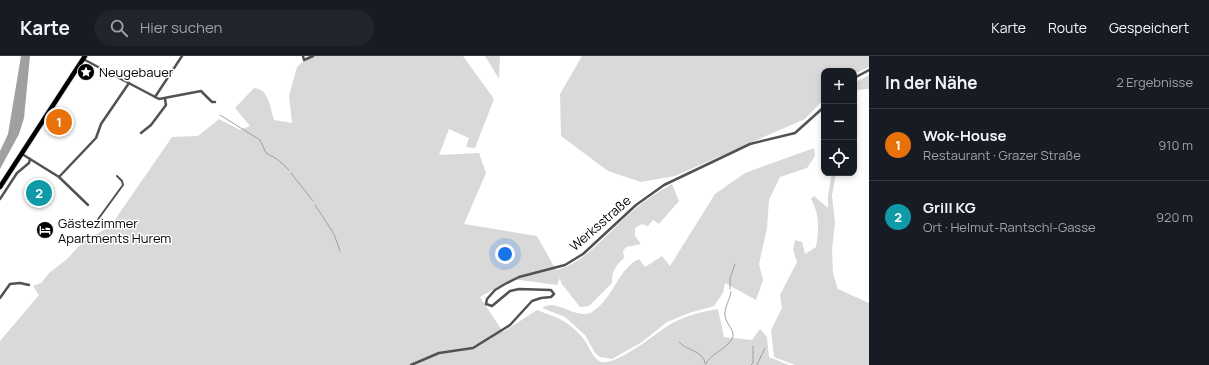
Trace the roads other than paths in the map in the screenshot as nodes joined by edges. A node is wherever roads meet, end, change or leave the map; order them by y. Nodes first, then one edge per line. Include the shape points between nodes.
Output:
1 (182, 56) edge
2 (303, 56) edge
3 (313, 56) edge
4 (84, 58) edge
5 (869, 70) edge
6 (857, 76) edge
7 (129, 83) junction
8 (155, 97) junction
9 (165, 99) junction
10 (215, 102) dead end
11 (821, 110) edge
12 (140, 133) dead end
13 (21, 154) junction
14 (30, 159) junction
15 (117, 176) dead end
16 (59, 177) junction
17 (0, 187) edge
18 (0, 199) edge
19 (88, 205) dead end
20 (96, 222) dead end
21 (29, 285) dead end
22 (0, 298) edge
23 (411, 365) edge

1 - 8 street
2 - 3 street via 304,60
4 - 7 street
4 - 13 main road
5 - 6 street
7 - 8 street
7 - 16 street via 101,124 96,138
8 - 9 street
9 - 10 street via 201,90
9 - 12 street via 166,105 155,121
11 - 23 street, Werksstraße via 795,132 750,144 649,194 574,260 554,269 519,277 495,290 486,304 492,306 510,291 519,289 551,290 554,294 551,297 532,301 503,330 473,348 439,353
13 - 14 street
13 - 17 main road
14 - 16 street
14 - 18 street
15 - 20 street via 123,185
16 - 19 street
21 - 22 street via 10,284

